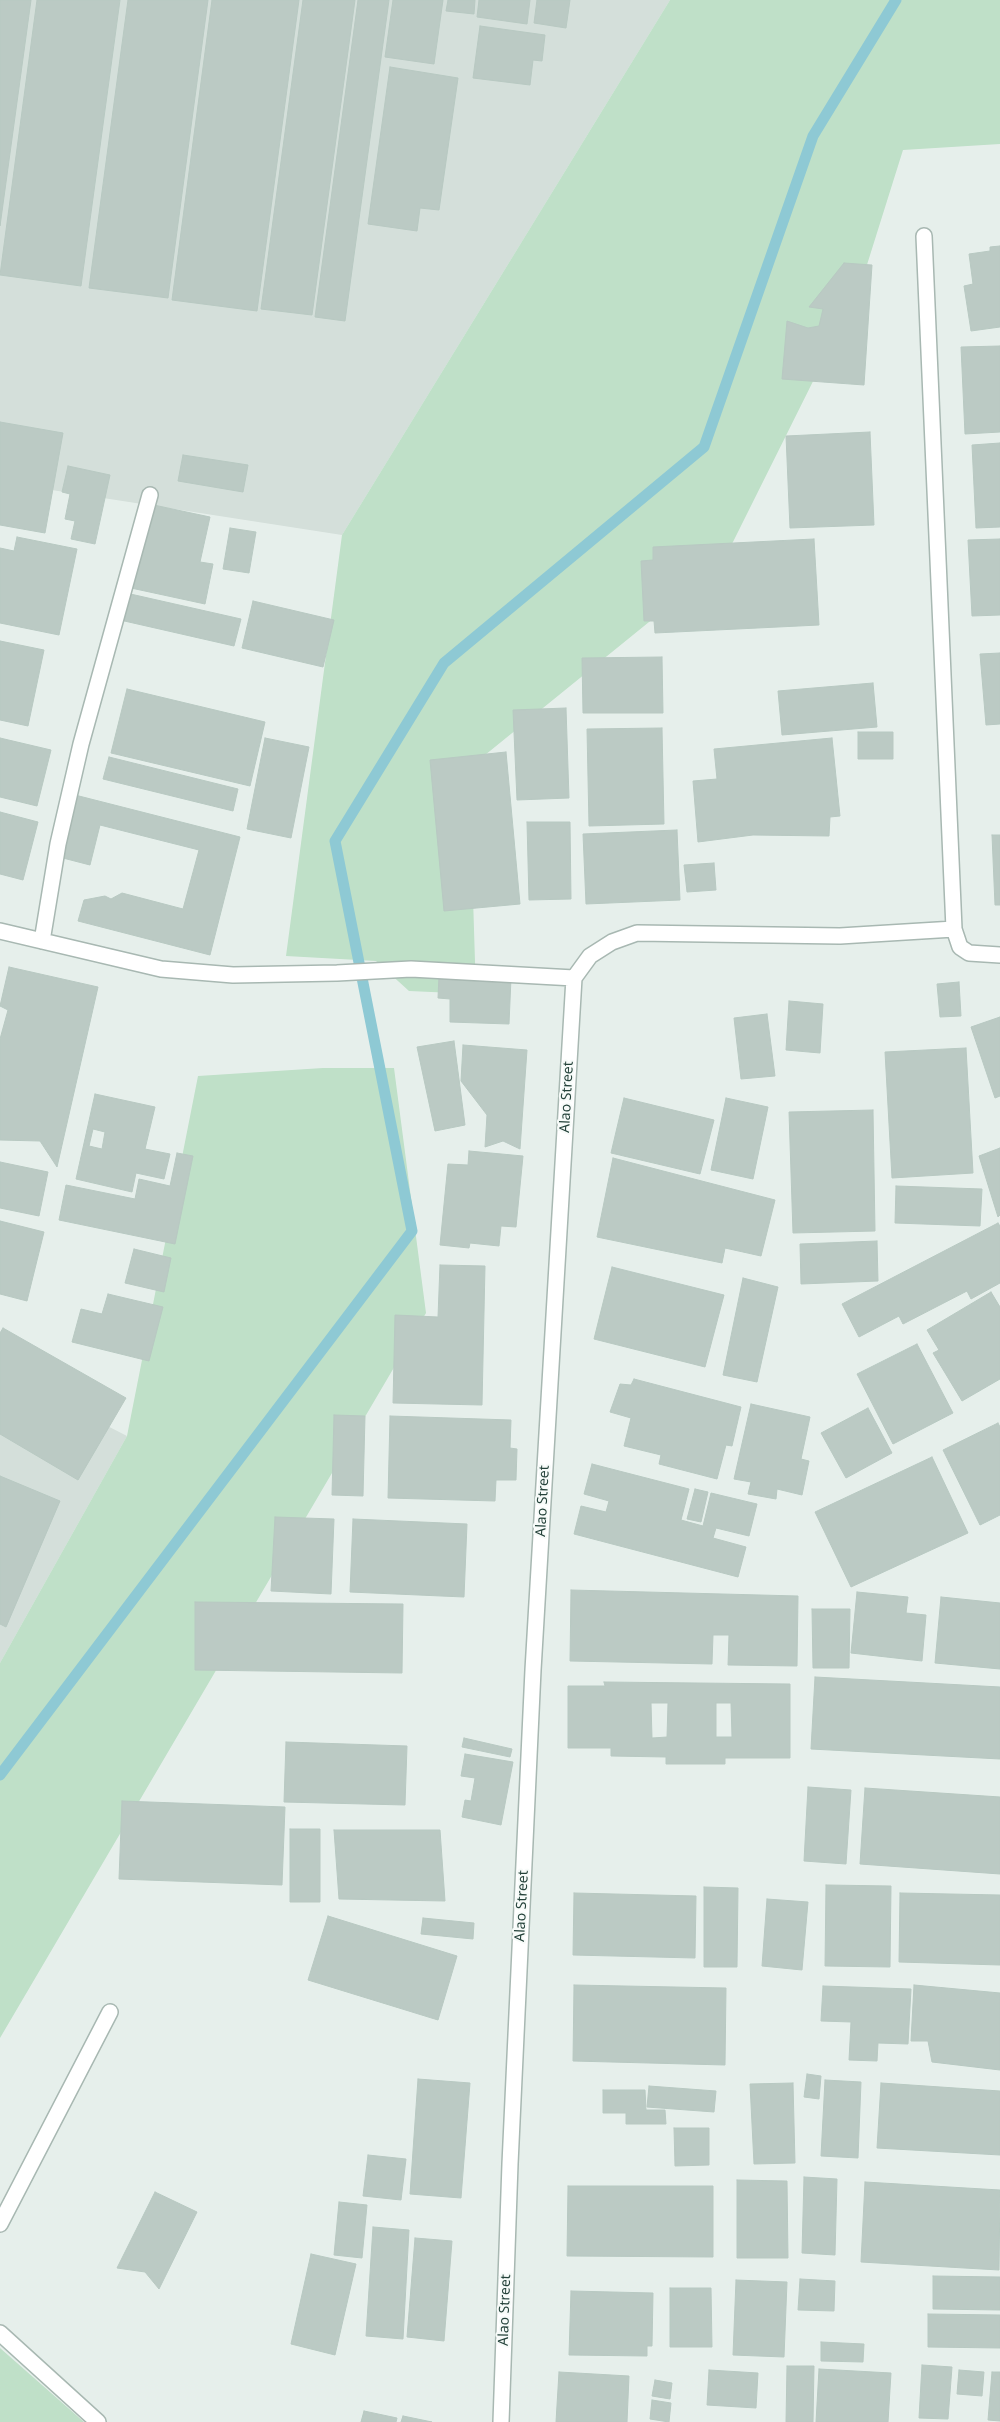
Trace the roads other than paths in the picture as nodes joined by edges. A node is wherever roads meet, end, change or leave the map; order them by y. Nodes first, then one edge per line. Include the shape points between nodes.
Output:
1 (924, 236) dead end
2 (150, 495) dead end
3 (954, 929) junction
4 (0, 931) edge
5 (42, 941) junction
6 (1000, 955) edge
7 (574, 978) junction
8 (110, 2012) dead end
9 (0, 2224) edge
10 (0, 2332) edge
11 (98, 2422) edge
12 (501, 2422) edge

1 - 3 street
2 - 5 street via 81,744 58,844
3 - 6 street via 960,947 969,953
3 - 7 street via 840,936 637,933 612,942 590,956
4 - 5 street
5 - 7 street via 161,969 233,974 411,969
7 - 12 street, Alao Street via 533,1670
8 - 9 street
10 - 11 street

